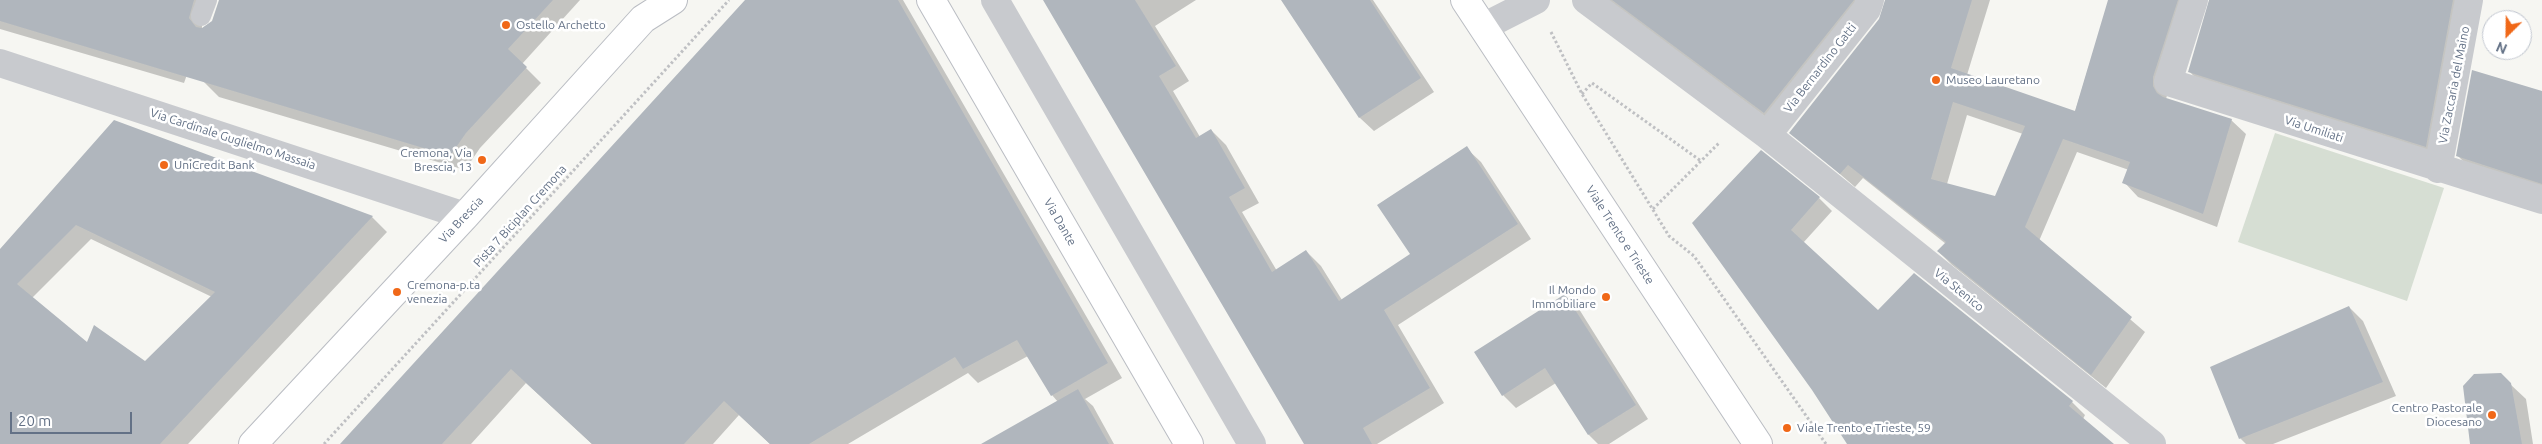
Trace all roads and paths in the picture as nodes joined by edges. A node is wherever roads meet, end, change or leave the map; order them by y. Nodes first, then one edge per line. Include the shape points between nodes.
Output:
1 (673, 0) edge
2 (729, 0) edge
3 (931, 0) edge
4 (995, 0) edge
5 (1465, 0) edge
6 (1536, 0) edge
7 (1586, 0) edge
8 (1870, 0) edge
9 (2194, 0) edge
10 (2469, 0) edge
11 (648, 10) edge
12 (1482, 27) junction
13 (0, 63) edge
14 (1582, 94) junction
15 (1742, 119) junction
16 (1767, 135) junction
17 (1701, 161) junction
18 (2438, 169) junction
19 (2542, 200) edge
20 (1653, 209) junction
21 (466, 216) junction
22 (253, 444) edge
23 (324, 444) edge
24 (1189, 444) edge
25 (1252, 444) edge
26 (1758, 444) edge
27 (1826, 444) edge
28 (2152, 444) edge

1 - 11 main road, Via Brescia
2 - 23 path, Pista 7 Biciplan Cremona
3 - 24 main road, Via Dante
4 - 25 street
5 - 12 main road, Viale Trento e Trieste
6 - 12 street
6 - 14 path
7 - 15 street
8 - 16 street, Via Bernardino Gatti
9 - 18 street, Via Umiliati via 2168,82
10 - 18 street, Via Zaccaria del Maino
11 - 21 main road, Via Brescia
12 - 26 main road, Viale Trento e Trieste
13 - 21 street, Via Cardinale Guglielmo Massaia
14 - 17 path via 1592,83
14 - 20 path
15 - 16 street
15 - 17 path
16 - 28 street, Via Stenico
17 - 20 path
18 - 19 street, Via Umiliati
20 - 27 path via 1669,236 1694,256
21 - 22 main road, Via Brescia

